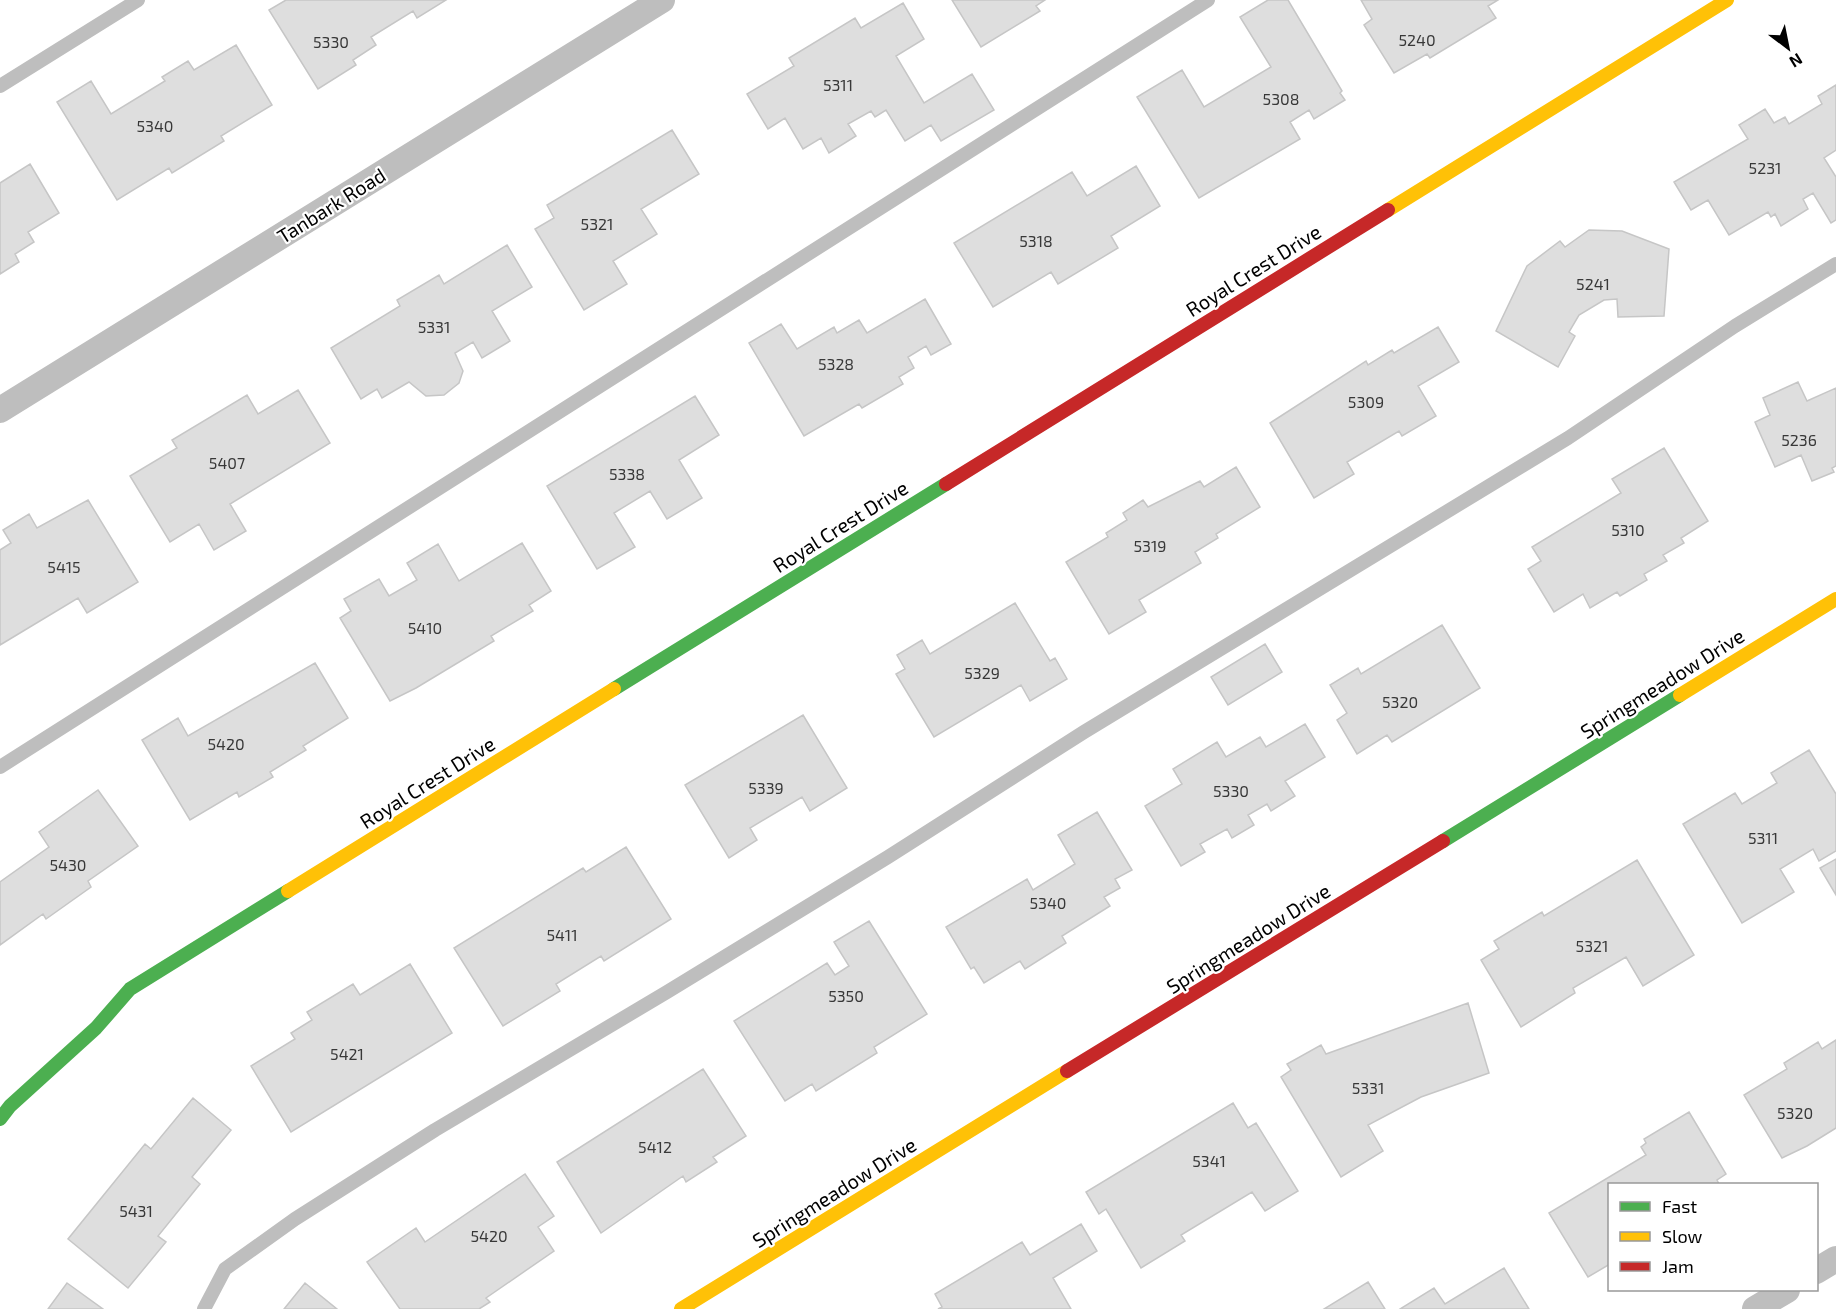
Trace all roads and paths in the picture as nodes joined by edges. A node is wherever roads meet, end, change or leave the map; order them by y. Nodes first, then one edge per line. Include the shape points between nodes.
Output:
1 (138, 0) edge
2 (662, 0) edge
3 (1208, 0) edge
4 (1727, 0) edge
5 (0, 86) edge
6 (1836, 264) edge
7 (0, 410) edge
8 (1836, 599) edge
9 (0, 767) edge
10 (0, 1119) edge
11 (1836, 1259) edge
12 (1818, 1270) edge
13 (1784, 1291) edge
14 (204, 1309) edge
15 (681, 1309) edge
16 (1755, 1309) edge

1 - 5 lane
2 - 7 street, Tanbark Road
3 - 9 lane
4 - 10 street, Royal Crest Drive via 130,989 96,1028
6 - 14 lane via 1568,438 305,1213 225,1269
8 - 15 street, Springmeadow Drive
11 - 12 street
13 - 16 street

